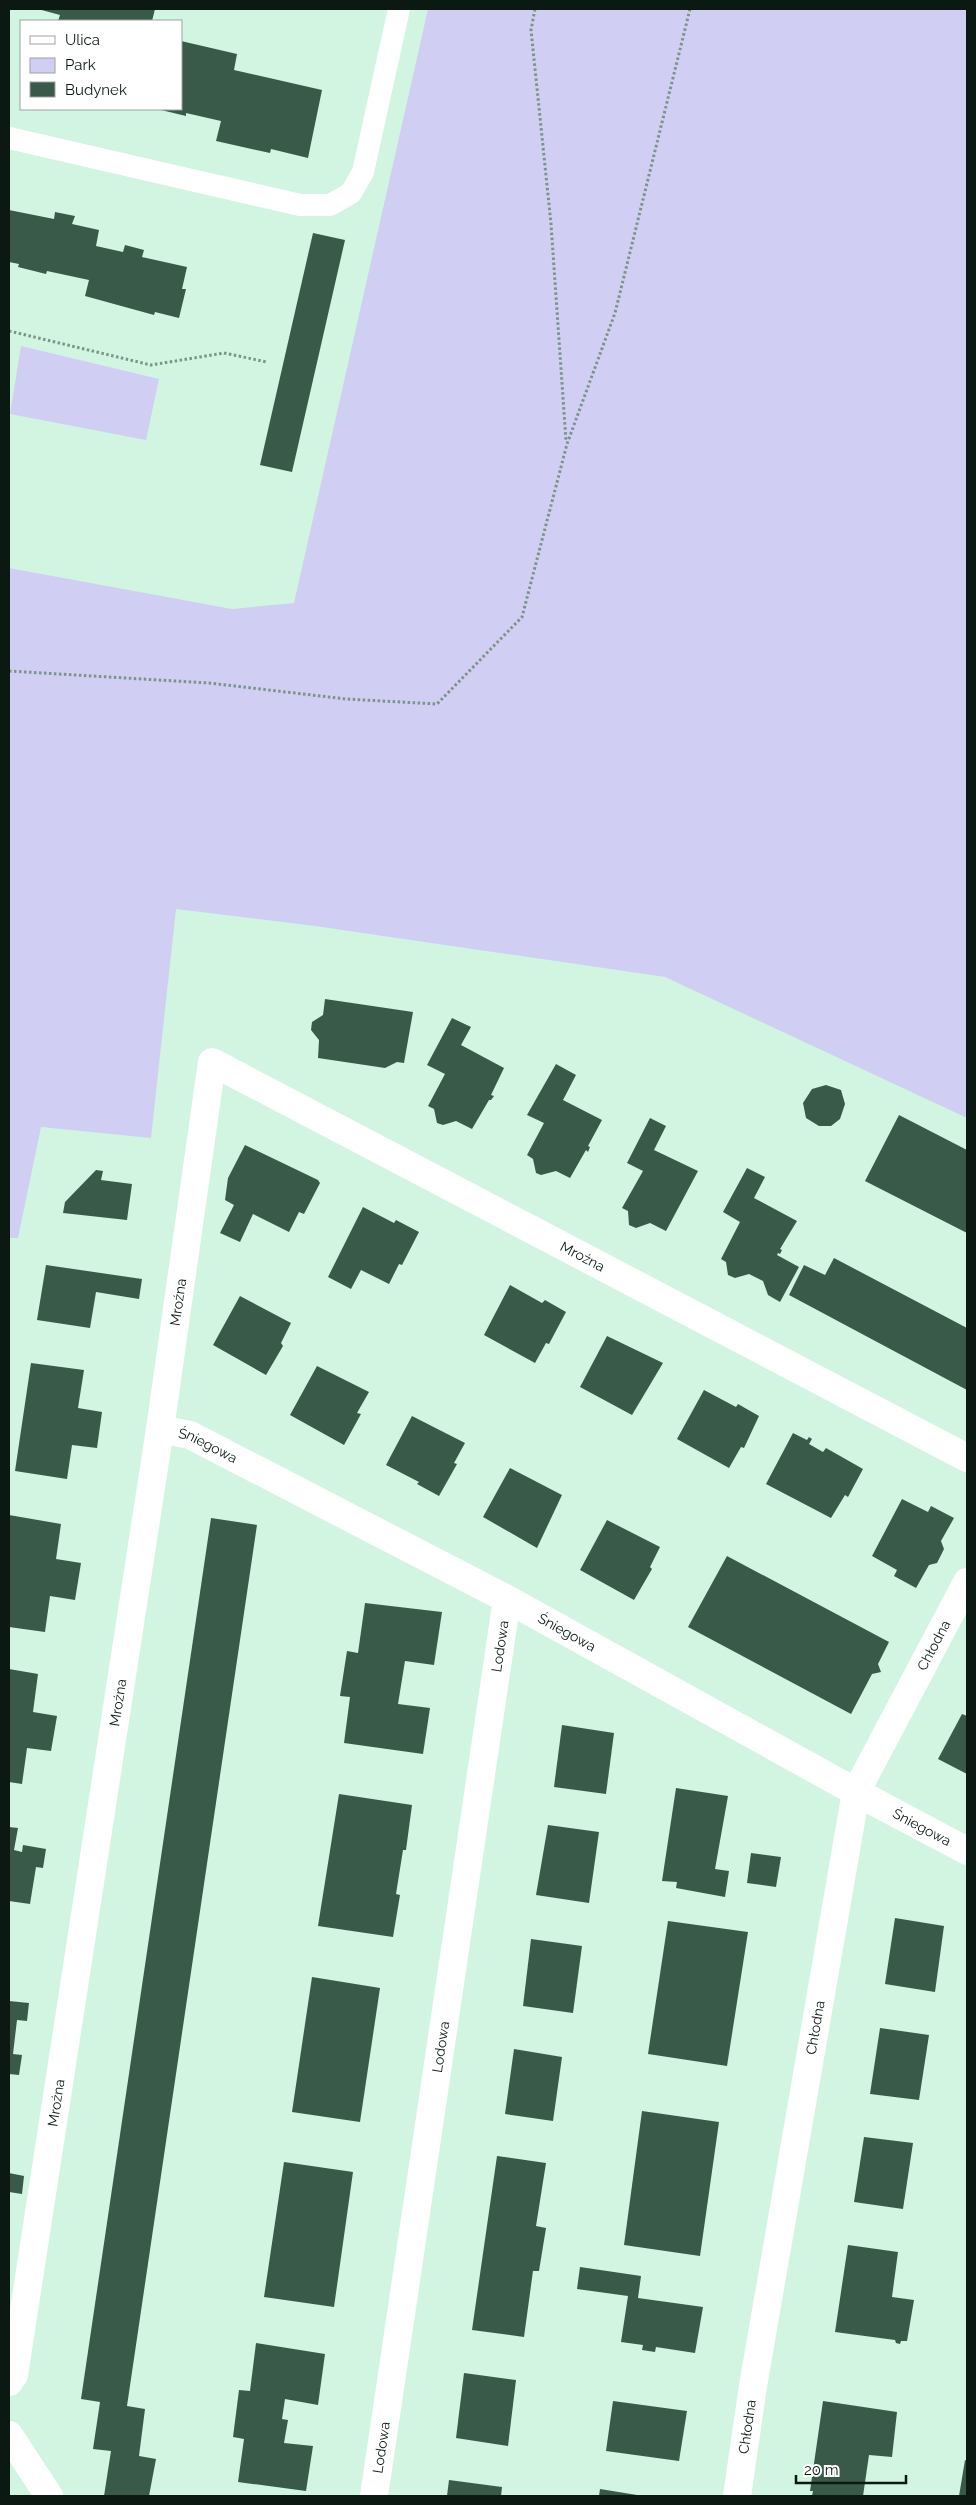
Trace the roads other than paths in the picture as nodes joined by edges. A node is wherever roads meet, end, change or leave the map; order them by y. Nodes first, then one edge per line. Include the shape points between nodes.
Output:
1 (399, 9) edge
2 (9, 138) edge
3 (160, 1429) junction
4 (967, 1458) edge
5 (967, 1582) edge
6 (507, 1599) junction
7 (856, 1792) junction
8 (967, 1851) edge
9 (9, 2382) edge
10 (9, 2435) edge
11 (49, 2496) edge
12 (374, 2496) edge
13 (737, 2496) edge

1 - 2 lane via 363,172 351,193 330,205 300,205
3 - 4 street, Mroźna via 212,1062
3 - 6 street, Śniegowa via 190,1435
3 - 9 street, Mroźna via 16,2365
5 - 7 street, Chłodna
6 - 7 street, Śniegowa
6 - 12 street, Lodowa
7 - 8 street, Śniegowa
7 - 13 street, Chłodna via 756,2367
10 - 11 street

